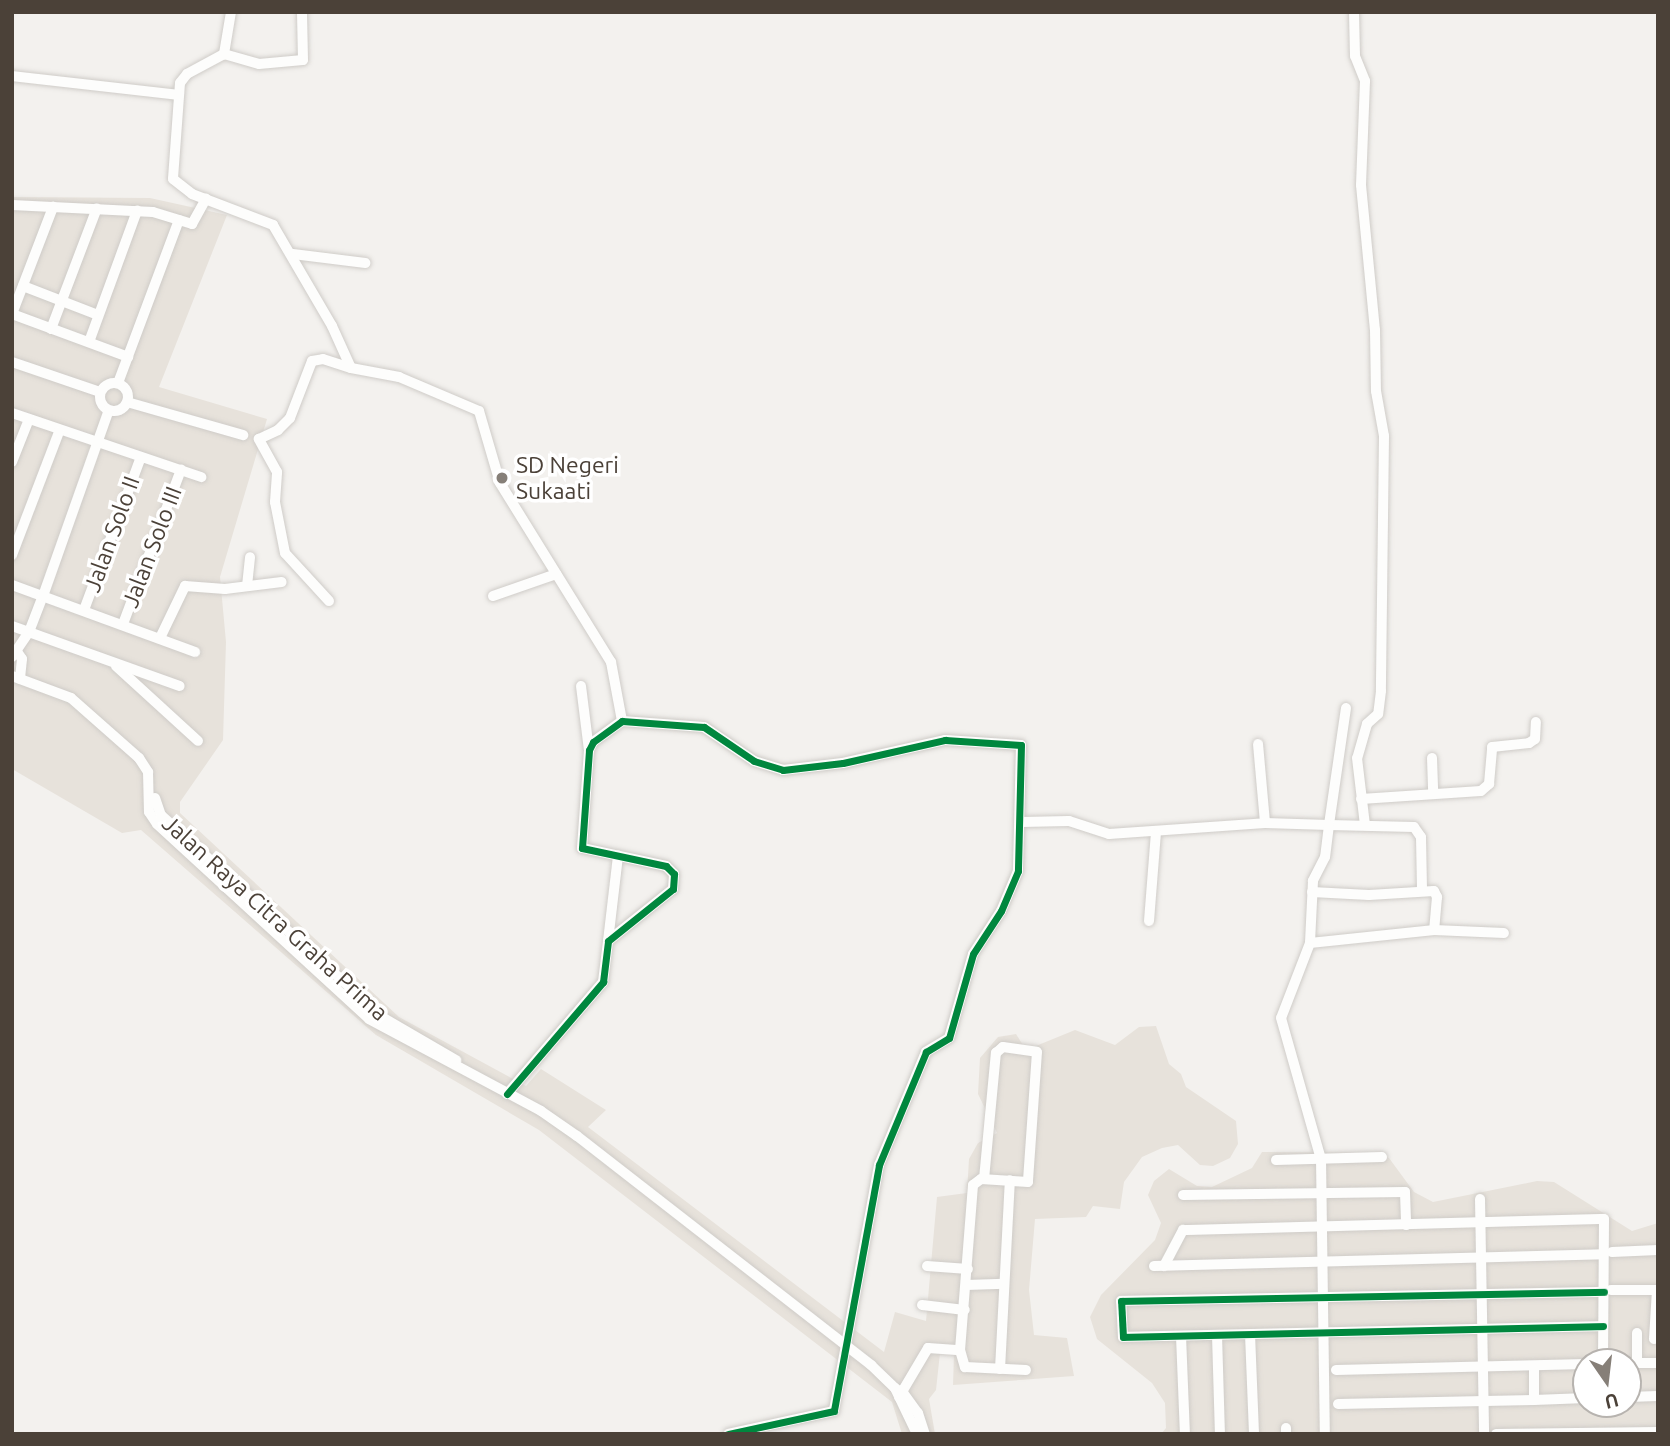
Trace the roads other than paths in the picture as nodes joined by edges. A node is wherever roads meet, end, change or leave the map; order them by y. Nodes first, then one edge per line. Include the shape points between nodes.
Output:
1 (230, 12) edge
2 (302, 12) edge
3 (1354, 12) edge
4 (225, 54) junction
5 (12, 76) edge
6 (179, 95) junction
7 (205, 199) junction
8 (12, 205) edge
9 (52, 207) junction
10 (97, 208) junction
11 (137, 211) junction
12 (179, 220) junction
13 (293, 254) junction
14 (365, 263) dead end
15 (23, 286) junction
16 (61, 300) junction
17 (12, 314) edge
18 (98, 315) junction
19 (51, 329) junction
20 (89, 342) junction
21 (128, 357) junction
22 (12, 362) edge
23 (351, 368) junction
24 (118, 383) junction
25 (100, 392) junction
26 (128, 402) junction
27 (109, 410) junction
28 (12, 413) edge
29 (29, 419) junction
30 (60, 432) junction
31 (243, 435) dead end
32 (99, 444) junction
33 (141, 457) junction
34 (12, 462) edge
35 (181, 470) junction
36 (201, 477) dead end
37 (13, 549) edge
38 (250, 557) dead end
39 (556, 574) junction
40 (282, 582) dead end
41 (12, 585) edge
42 (247, 586) junction
43 (43, 596) junction
44 (493, 596) dead end
45 (329, 601) dead end
46 (84, 610) junction
47 (123, 624) junction
48 (12, 626) edge
49 (29, 632) junction
50 (160, 638) junction
51 (195, 652) dead end
52 (15, 655) edge
53 (108, 660) junction
54 (17, 675) edge
55 (180, 686) dead end
56 (581, 686) dead end
57 (1346, 708) dead end
58 (622, 721) junction
59 (1536, 722) dead end
60 (198, 741) dead end
61 (1258, 744) dead end
62 (589, 750) junction
63 (1432, 758) dead end
64 (1433, 790) junction
65 (1361, 799) junction
66 (1022, 822) junction
67 (1265, 823) junction
68 (1329, 825) junction
69 (1365, 825) junction
70 (1156, 833) junction
71 (618, 856) junction
72 (1422, 891) junction
73 (1311, 892) junction
74 (1149, 922) dead end
75 (1434, 930) junction
76 (1504, 933) dead end
77 (608, 941) junction
78 (1310, 943) junction
79 (509, 1091) junction
80 (1382, 1157) dead end
81 (1321, 1159) junction
82 (1276, 1160) dead end
83 (984, 1179) junction
84 (1010, 1180) junction
85 (1324, 1193) junction
86 (1184, 1195) dead end
87 (1480, 1199) dead end
88 (1480, 1222) junction
89 (1406, 1225) junction
90 (1324, 1228) junction
91 (1658, 1250) edge
92 (1608, 1253) junction
93 (1481, 1256) junction
94 (1325, 1261) junction
95 (927, 1266) dead end
96 (968, 1269) junction
97 (1004, 1284) junction
98 (966, 1285) junction
99 (1658, 1290) edge
100 (1607, 1291) junction
101 (1481, 1293) junction
102 (1326, 1297) junction
103 (922, 1305) dead end
104 (965, 1310) junction
105 (1603, 1326) junction
106 (1482, 1328) junction
107 (1327, 1333) junction
108 (1636, 1333) dead end
109 (1250, 1334) junction
110 (1217, 1335) junction
111 (1181, 1336) junction
112 (1654, 1339) dead end
113 (844, 1344) junction
114 (1603, 1348) edge
115 (1634, 1348) edge
116 (960, 1350) junction
117 (1572, 1365) edge
118 (1534, 1366) junction
119 (1483, 1367) junction
120 (1000, 1368) junction
121 (1026, 1370) dead end
122 (1336, 1370) dead end
123 (900, 1392) junction
124 (1572, 1399) edge
125 (1534, 1400) junction
126 (1483, 1402) junction
127 (1338, 1404) dead end
128 (1658, 1432) edge
129 (727, 1434) edge
130 (917, 1434) edge
131 (925, 1434) edge
132 (1185, 1434) edge
133 (1220, 1434) edge
134 (1254, 1434) edge
135 (1325, 1434) edge
136 (1485, 1434) edge
137 (1496, 1434) edge

1 - 4 street
2 - 4 street via 303,60 259,64
3 - 65 street via 1355,56 1365,81 1361,185 1376,391 1384,436 1385,525 1381,691 1378,714 1367,724 1359,750
4 - 6 street via 187,74
5 - 6 street
6 - 7 street via 171,173 177,185
7 - 12 street via 194,224
7 - 13 street via 268,221
8 - 9 street
9 - 10 street
9 - 15 street
10 - 11 street
10 - 16 street
11 - 12 street
11 - 18 street
12 - 21 street
13 - 14 street
13 - 23 street
15 - 16 street
15 - 17 street
16 - 18 street
16 - 19 street
17 - 19 street
18 - 20 street
19 - 20 street
20 - 21 street
21 - 24 street
22 - 25 street
23 - 39 street via 399,377 479,411 500,483
23 - 45 street via 323,359 312,361 290,418 259,439 277,472 275,502 285,553
24 - 25 street via 104,386
24 - 26 street
25 - 27 street via 103,406
26 - 27 street via 116,411
26 - 31 street
27 - 32 street
28 - 29 street
29 - 30 street
29 - 34 street
30 - 32 street
30 - 37 street
32 - 33 street
32 - 43 street
33 - 35 street
33 - 46 street, Jalan Solo II
35 - 36 street
35 - 47 street, Jalan Solo III
38 - 42 street
39 - 44 street
39 - 58 street via 611,662
40 - 42 street
41 - 43 street
42 - 50 street via 225,590 194,584 180,589
43 - 46 street
43 - 49 street
46 - 47 street
47 - 50 street
48 - 49 street
49 - 52 street
49 - 53 street
50 - 51 street
52 - 54 street
53 - 55 street
53 - 60 street
54 - 79 street, Jalan Raya Citra Graha Prima via 73,692 114,726 149,761 161,815 399,1033
56 - 62 street
57 - 68 street
58 - 62 street
58 - 66 street via 704,727 754,761 783,770 843,763 945,740 1018,743 1023,748
59 - 64 street via 1535,739 1529,743 1492,747 1489,784 1484,789
61 - 67 street
62 - 71 street via 582,848
63 - 64 street
64 - 65 street
65 - 69 street
66 - 70 street via 1062,820 1102,834
66 - 113 street via 1018,871 1002,911 972,954 950,1038 926,1052 887,1140
67 - 68 street
67 - 70 street
68 - 69 street
68 - 73 street via 1325,857
69 - 72 street via 1416,830
70 - 74 street
71 - 77 street
71 - 77 street via 666,866 675,883 668,895
72 - 73 street via 1369,895
72 - 75 street via 1437,894
73 - 78 street
75 - 76 street
75 - 78 street
77 - 79 street via 603,982
78 - 81 street via 1281,1018
79 - 113 street, Jalan Raya Citra Graha Prima via 578,1136
80 - 81 street
81 - 82 street
81 - 85 street
83 - 84 street
83 - 84 street via 996,1053 1003,1047 1037,1052 1028,1182
83 - 96 street via 973,1185
84 - 97 street
85 - 86 street
85 - 89 street via 1405,1192
85 - 90 street
87 - 88 street
88 - 89 street
88 - 92 street via 1604,1219
88 - 93 street
89 - 90 street
90 - 94 street
90 - 94 street via 1181,1230 1159,1266
91 - 92 street
92 - 93 street
92 - 100 street
93 - 94 street
93 - 101 street
94 - 102 street
95 - 96 street
96 - 98 street
97 - 98 street
97 - 120 street
98 - 104 street
99 - 100 street
99 - 112 street
100 - 101 street
100 - 105 street
101 - 102 street
101 - 106 street
102 - 107 street
102 - 111 street via 1121,1301 1123,1337
103 - 104 street
104 - 116 street
105 - 106 street
105 - 114 street
106 - 107 street
106 - 119 street
107 - 109 street
107 - 135 street
108 - 115 street
109 - 110 street
109 - 134 street
110 - 111 street
110 - 133 street
111 - 132 street
113 - 123 street, Jalan Raya Citra Graha Prima
113 - 129 street via 834,1411
116 - 120 street via 965,1367
116 - 123 street via 928,1348
117 - 118 street
118 - 119 street
118 - 125 street
119 - 122 street
119 - 126 street
120 - 121 street
123 - 130 street, Jalan Raya Citra Graha Prima
123 - 131 street, Jalan Raya Citra Graha Prima
124 - 125 street
125 - 126 street
126 - 127 street
126 - 136 street
128 - 137 street

